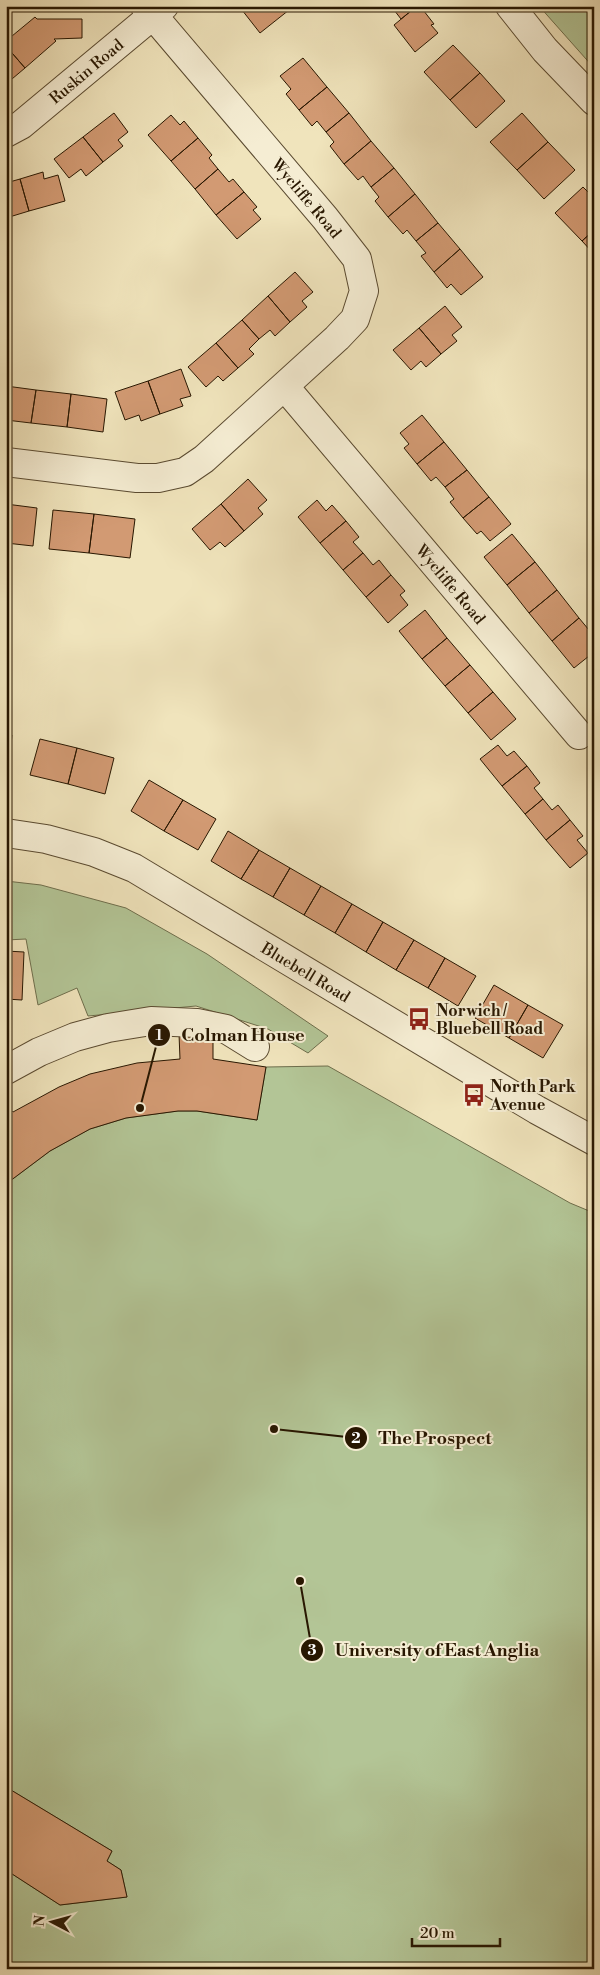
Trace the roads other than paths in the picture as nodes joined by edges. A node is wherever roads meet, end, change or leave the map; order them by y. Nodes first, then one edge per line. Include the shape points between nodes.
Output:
1 (510, 6) edge
2 (154, 9) edge
3 (594, 102) edge
4 (6, 133) edge
5 (285, 387) junction
6 (6, 462) edge
7 (579, 735) dead end
8 (6, 833) edge
9 (255, 1047) dead end
10 (6, 1070) edge
11 (594, 1141) edge

1 - 3 street via 545,50
2 - 4 street, Ruskin Road via 21,125
2 - 5 street, Wycliffe Road via 357,259 364,291 355,320
5 - 6 street, Wycliffe Road via 185,472 158,478 137,478
5 - 7 street, Wycliffe Road
8 - 11 street, Bluebell Road via 46,839 94,852 134,868
9 - 10 street via 226,1029 197,1023 151,1021 75,1037

